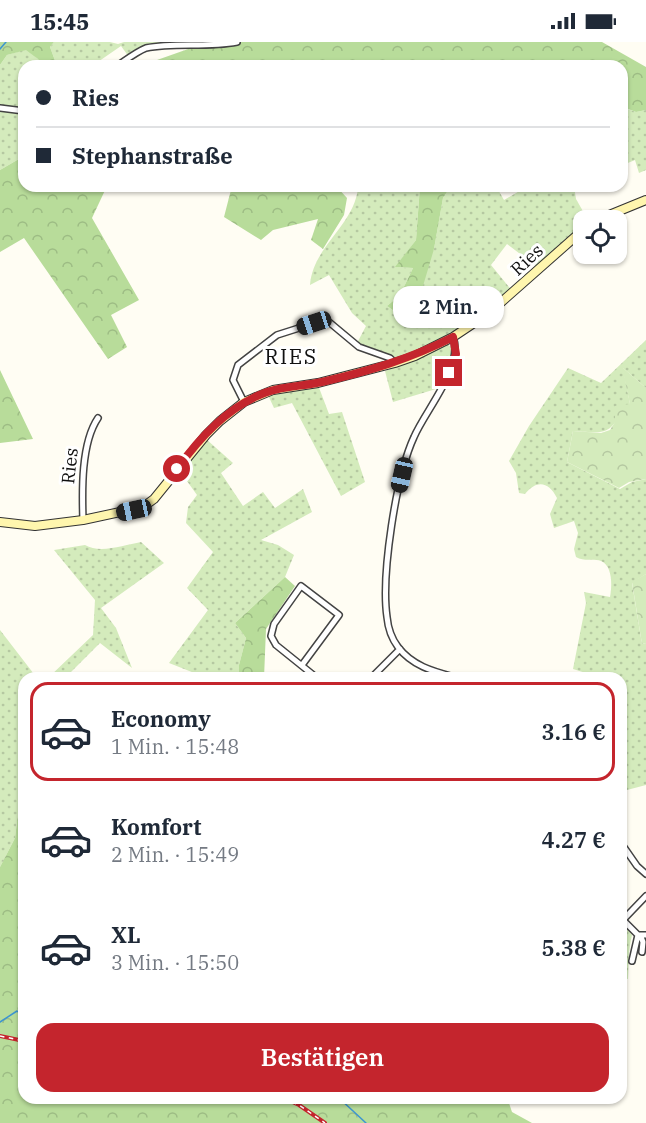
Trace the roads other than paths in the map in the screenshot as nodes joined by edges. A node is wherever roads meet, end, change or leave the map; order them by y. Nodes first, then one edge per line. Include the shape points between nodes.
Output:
1 (237, 42) edge
2 (126, 60) edge
3 (0, 108) edge
4 (18, 110) edge
5 (646, 200) edge
6 (622, 210) edge
7 (573, 239) edge
8 (453, 337) junction
9 (395, 363) junction
10 (244, 402) junction
11 (98, 418) dead end
12 (83, 520) junction
13 (0, 522) edge
14 (400, 649) junction
15 (302, 665) junction
16 (310, 672) edge
17 (377, 672) edge
18 (438, 672) edge
19 (627, 852) edge
20 (646, 874) edge
21 (646, 896) edge
22 (627, 916) edge
23 (627, 925) edge
24 (642, 936) edge
25 (642, 952) dead end
26 (632, 961) dead end

1 - 2 street via 164,42 144,48
3 - 4 street
5 - 6 street
7 - 8 street, Ries via 489,314
8 - 9 street, Ries
8 - 14 street via 454,362 413,440 392,528 387,615
9 - 10 street, Ries via 273,390
9 - 10 street via 359,347 329,322 321,321 277,335 238,365 233,380
10 - 12 street, Ries via 195,445 150,503
11 - 12 street, Ries via 88,440
12 - 13 street, Ries via 35,526
14 - 17 street
14 - 18 street via 415,663
15 - 15 street via 339,615 301,586 271,633 276,645
15 - 16 street
19 - 20 street
21 - 22 street
23 - 24 street
24 - 25 street
24 - 26 street

